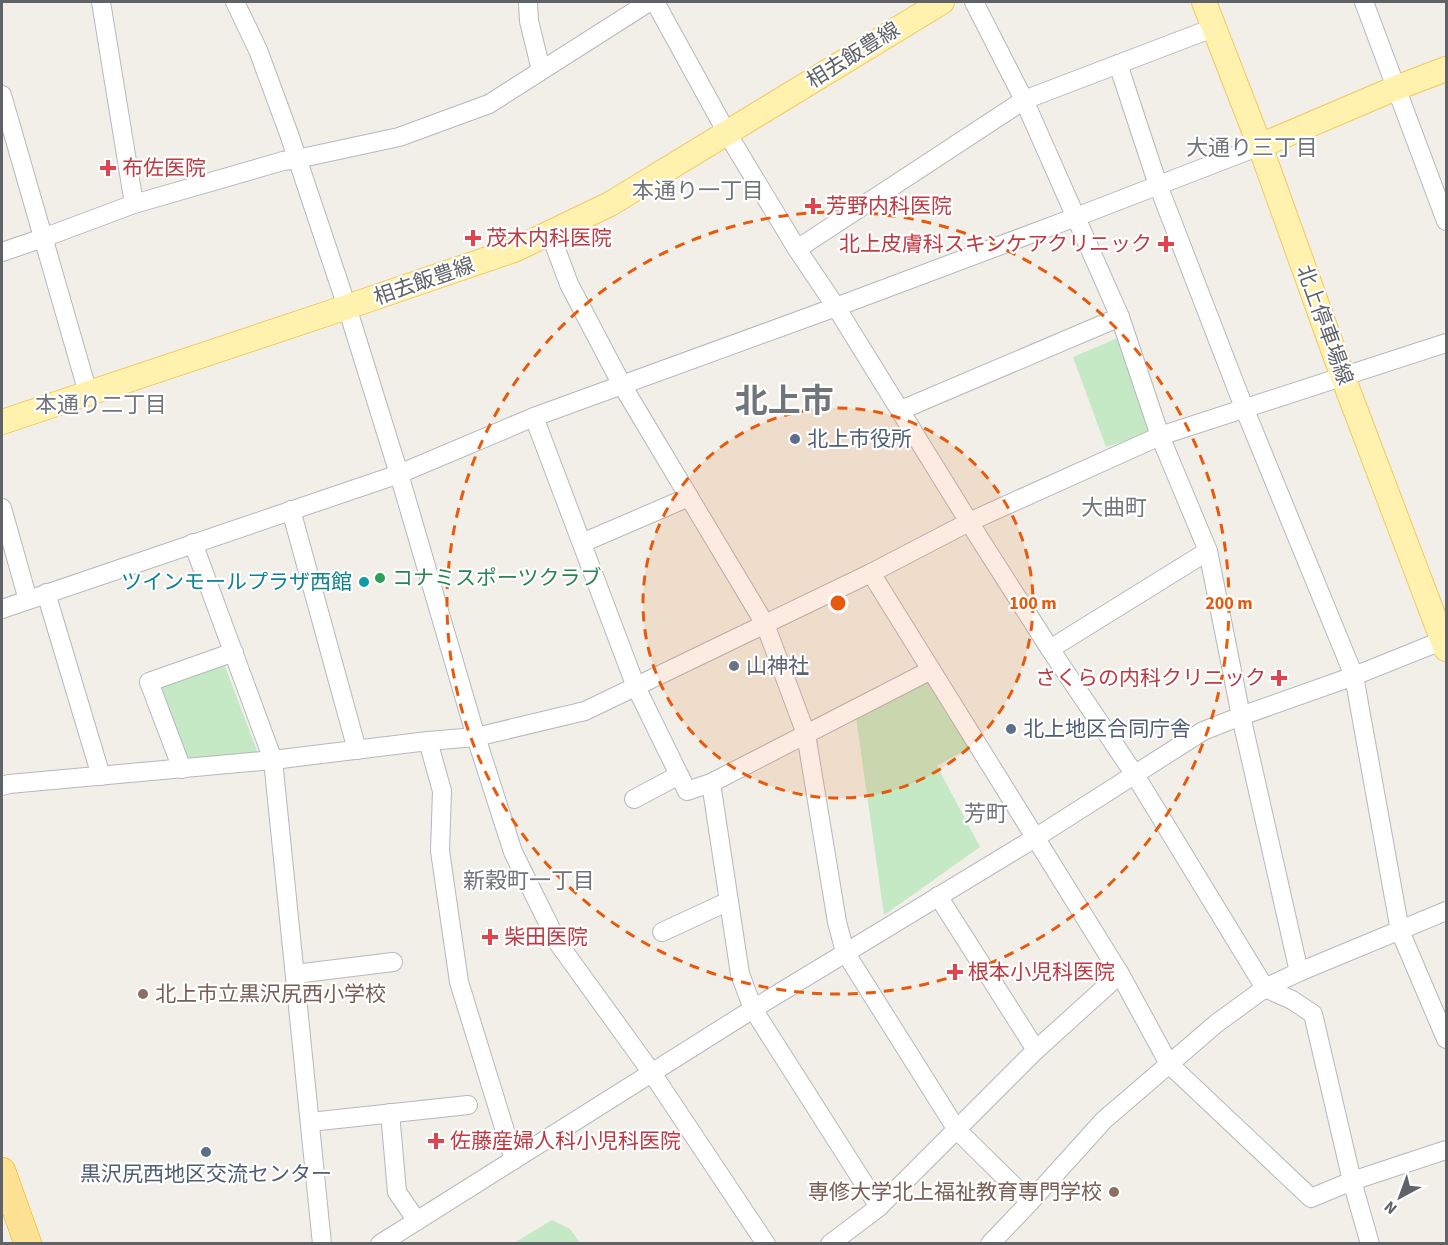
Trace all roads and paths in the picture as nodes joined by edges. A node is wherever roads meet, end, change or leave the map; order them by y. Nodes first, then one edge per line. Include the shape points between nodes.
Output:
1 (101, 2) edge
2 (235, 2) edge
3 (528, 2) edge
4 (649, 2) edge
5 (655, 2) edge
6 (942, 2) edge
7 (974, 2) edge
8 (1204, 2) edge
9 (1364, 2) edge
10 (1213, 28) junction
11 (1118, 64) junction
12 (1446, 69) edge
13 (541, 70) junction
14 (1396, 88) junction
15 (2, 95) edge
16 (1024, 100) junction
17 (727, 133) junction
18 (1260, 146) junction
19 (297, 159) junction
20 (1158, 185) junction
21 (134, 204) junction
22 (1076, 217) junction
23 (1446, 221) edge
24 (550, 233) junction
25 (43, 238) junction
26 (797, 249) junction
27 (2, 252) edge
28 (347, 307) junction
29 (836, 307) junction
30 (1120, 317) junction
31 (1446, 343) edge
32 (1343, 377) junction
33 (622, 385) junction
34 (88, 393) junction
35 (901, 410) junction
36 (1245, 410) junction
37 (534, 417) junction
38 (2, 422) edge
39 (1160, 436) junction
40 (399, 474) junction
41 (689, 497) junction
42 (2, 508) edge
43 (291, 510) junction
44 (969, 522) junction
45 (194, 543) junction
46 (582, 543) junction
47 (1208, 551) junction
48 (871, 573) junction
49 (46, 593) junction
50 (28, 600) junction
51 (2, 609) edge
52 (765, 624) junction
53 (1445, 643) edge
54 (1050, 649) junction
55 (234, 652) junction
56 (931, 670) junction
57 (1354, 676) junction
58 (636, 687) junction
59 (1240, 716) junction
60 (806, 734) junction
61 (476, 737) junction
62 (428, 741) junction
63 (357, 750) junction
64 (273, 760) junction
65 (182, 769) junction
66 (679, 775) junction
67 (1135, 775) junction
68 (101, 776) junction
69 (711, 783) junction
70 (2, 786) edge
71 (634, 799) dead end
72 (1035, 838) junction
73 (938, 896) junction
74 (729, 901) junction
75 (1446, 911) edge
76 (1400, 931) junction
77 (662, 932) dead end
78 (845, 952) junction
79 (393, 962) dead end
80 (1299, 972) junction
81 (295, 974) junction
82 (1120, 974) junction
83 (1265, 988) junction
84 (753, 1009) junction
85 (1446, 1039) edge
86 (1036, 1050) junction
87 (1169, 1064) junction
88 (651, 1073) junction
89 (468, 1105) dead end
90 (390, 1113) junction
91 (310, 1122) junction
92 (957, 1130) junction
93 (1446, 1150) edge
94 (514, 1160) junction
95 (2, 1171) edge
96 (1352, 1181) junction
97 (1030, 1202) junction
98 (879, 1208) junction
99 (417, 1221) junction
100 (28, 1244) edge
101 (322, 1244) edge
102 (380, 1244) edge
103 (766, 1244) edge
104 (830, 1244) edge
105 (990, 1244) edge
106 (1370, 1244) edge

1 - 21 street
2 - 19 street via 258,50
3 - 13 street
4 - 13 street
5 - 17 street
6 - 17 main road, 相去飯豊線
7 - 16 street
8 - 10 main road, 北上停車場線
9 - 14 street
10 - 11 street
10 - 18 main road, 北上停車場線
11 - 16 street
11 - 20 street
12 - 14 main road
13 - 19 street via 489,104 399,137
14 - 18 main road
14 - 23 street
15 - 25 street
16 - 22 street
16 - 26 street
17 - 24 main road, 相去飯豊線 via 610,204
17 - 26 street
18 - 20 street
18 - 32 main road, 北上停車場線
19 - 21 street
19 - 28 street
20 - 22 street
20 - 36 street
21 - 25 street
22 - 29 street
22 - 30 street
24 - 28 main road, 相去飯豊線 via 514,250
24 - 33 street via 569,285
25 - 27 street
25 - 34 street
26 - 29 street
28 - 34 main road, 相去飯豊線
28 - 40 street
29 - 33 street
29 - 35 street
30 - 35 street
30 - 39 street
31 - 32 street
32 - 36 street
32 - 53 main road, 北上停車場線
33 - 37 street
33 - 41 street
34 - 38 main road, 相去飯豊線
35 - 44 street
36 - 39 street
36 - 57 street
37 - 40 street
37 - 46 street
39 - 44 street
39 - 47 street
40 - 43 street
40 - 61 street
41 - 46 street
41 - 52 street
42 - 50 street
43 - 45 street
43 - 63 street
44 - 48 street
44 - 54 street
45 - 49 street
45 - 55 street
46 - 58 street
47 - 54 street
47 - 59 street
48 - 52 street
48 - 56 street
49 - 50 street
49 - 68 street
50 - 51 street
52 - 58 street
52 - 60 street
53 - 57 street
54 - 67 street
55 - 64 street
55 - 65 street via 149,682
56 - 60 street
56 - 72 street
57 - 59 street
57 - 76 street
58 - 61 street via 585,711
58 - 66 street
59 - 67 street via 1203,731
59 - 80 street
60 - 69 street
60 - 78 street
61 - 62 street
61 - 88 street via 513,852 558,943
62 - 63 street
62 - 94 street via 442,791 440,851 459,982
63 - 64 street
64 - 65 street
64 - 81 street
65 - 68 street
66 - 69 street via 687,791
66 - 71 street
67 - 72 street
67 - 83 street
68 - 70 street
69 - 74 street
72 - 73 street
72 - 82 street
73 - 78 street
73 - 86 street
74 - 77 street
74 - 84 street via 740,974
75 - 76 street
76 - 80 street
76 - 85 street
78 - 84 street
78 - 92 street
79 - 81 street
80 - 83 street
81 - 91 street
82 - 86 street
82 - 87 street
83 - 87 street
83 - 96 street via 1313,1014
84 - 88 street
84 - 98 street
86 - 92 street
87 - 96 street via 1311,1198
87 - 97 street via 1104,1120
88 - 94 street
88 - 103 street
89 - 90 street
90 - 91 street
90 - 99 street via 397,1192
91 - 101 street
92 - 97 street
92 - 98 street
93 - 96 street
94 - 99 street
95 - 100 highway
96 - 106 street
97 - 105 street
98 - 104 street
99 - 102 street

